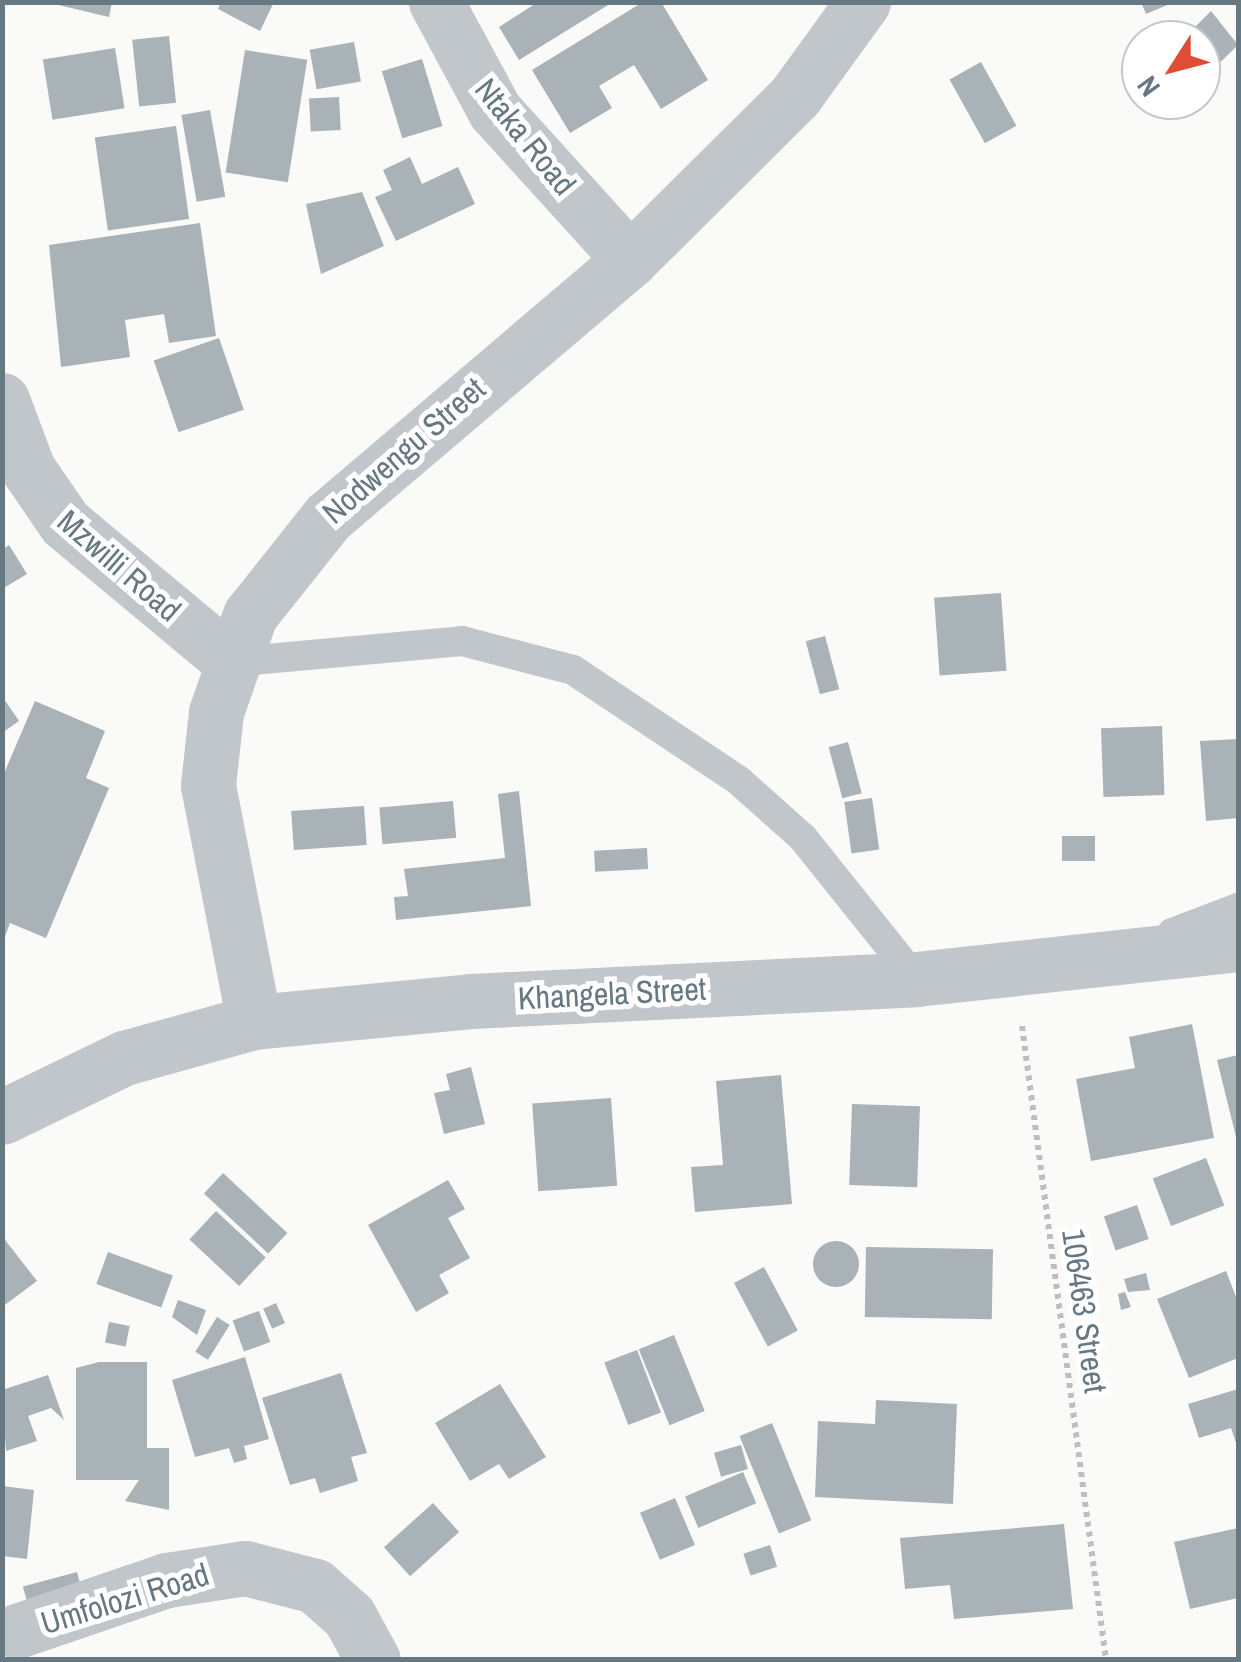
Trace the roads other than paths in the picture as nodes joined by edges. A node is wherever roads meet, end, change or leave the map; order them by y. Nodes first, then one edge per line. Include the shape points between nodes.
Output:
1 (436, 2) edge
2 (863, 2) edge
3 (630, 260) junction
4 (2, 400) edge
5 (232, 662) junction
6 (1238, 908) edge
7 (1238, 944) edge
8 (1099, 962) junction
9 (916, 979) junction
10 (254, 1022) junction
11 (2, 1117) edge
12 (17, 1631) dead end
13 (373, 1660) edge

1 - 3 street, Ntaka Road via 495,111
2 - 3 street, Nodwengu Street via 794,96
3 - 5 street, Nodwengu Street via 289,555
4 - 5 street, Mzwilli Road via 28,469 66,523
5 - 9 lane via 462,640 573,670 738,780 803,838
5 - 10 street, Nodwengu Street via 208,785
6 - 8 lane
7 - 8 street, Khangela Street
8 - 9 street, Khangela Street
9 - 10 street, Khangela Street via 471,1000
10 - 11 street, Khangela Street via 124,1058
12 - 13 street, Umfolozi Road via 167,1580 245,1568 315,1586 349,1616

